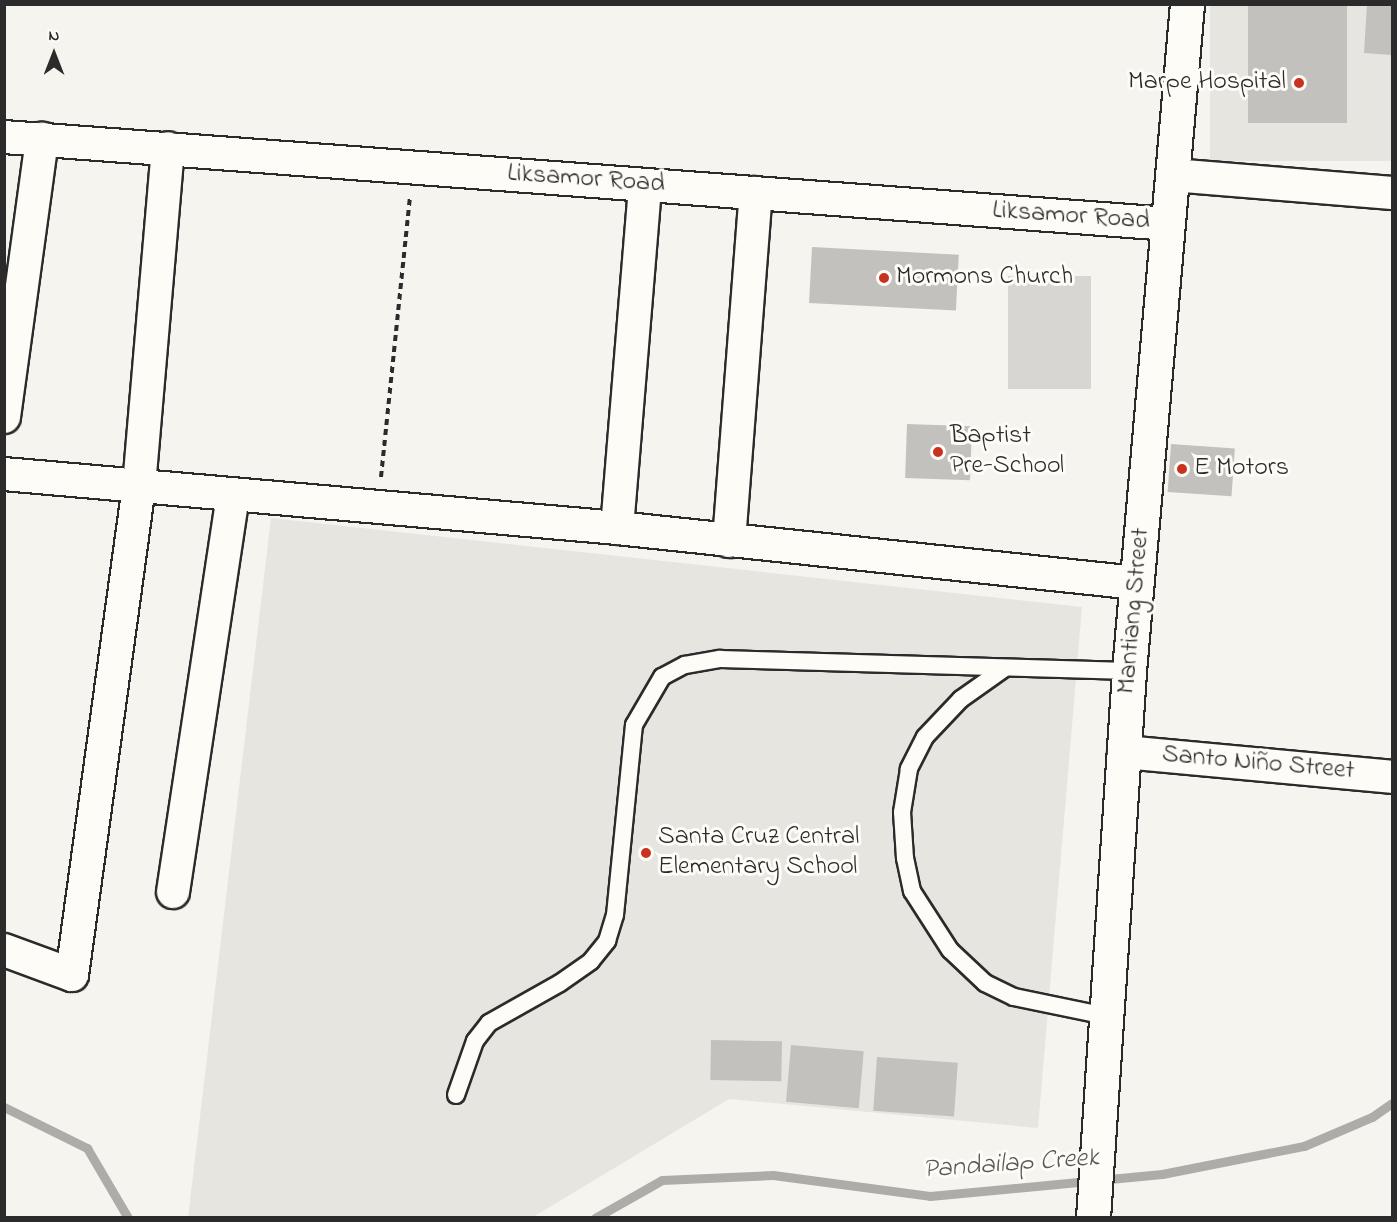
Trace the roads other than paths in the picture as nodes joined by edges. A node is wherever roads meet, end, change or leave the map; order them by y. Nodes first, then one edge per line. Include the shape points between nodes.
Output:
1 (1187, 4) edge
2 (4, 137) edge
3 (42, 139) junction
4 (168, 148) junction
5 (1173, 175) junction
6 (645, 185) junction
7 (756, 193) junction
8 (1392, 193) edge
9 (1168, 224) junction
10 (4, 417) edge
11 (4, 474) edge
12 (139, 486) junction
13 (233, 495) junction
14 (617, 528) junction
15 (729, 541) junction
16 (1137, 583) junction
17 (1005, 668) junction
18 (1129, 671) junction
19 (1124, 752) junction
20 (1392, 777) edge
21 (173, 892) dead end
22 (4, 950) edge
23 (1106, 1016) junction
24 (456, 1095) dead end
25 (1093, 1217) edge

1 - 5 street, Mantiang Street
2 - 3 street, Liksamor Road
3 - 4 street, Liksamor Road
3 - 10 street
4 - 6 street, Liksamor Road
4 - 12 street
5 - 8 street
5 - 9 street, Mantiang Street
6 - 7 street, Liksamor Road
6 - 14 street
7 - 9 street, Liksamor Road
7 - 15 street
9 - 16 street, Mantiang Street
11 - 12 street
12 - 13 street
12 - 22 street via 72,975
13 - 14 street
13 - 21 street
14 - 15 street
15 - 16 street
16 - 18 street, Mantiang Street
17 - 18 lane
17 - 23 lane via 961,699 925,737 909,770 902,812 912,891 950,950 985,983 1014,997
17 - 24 lane via 720,659 685,665 662,676 634,725 615,915 607,941 591,961 560,983 489,1023 475,1041
18 - 19 street, Mantiang Street
19 - 20 street, Santo Niño Street
19 - 23 street, Mantiang Street
23 - 25 street, Mantiang Street

